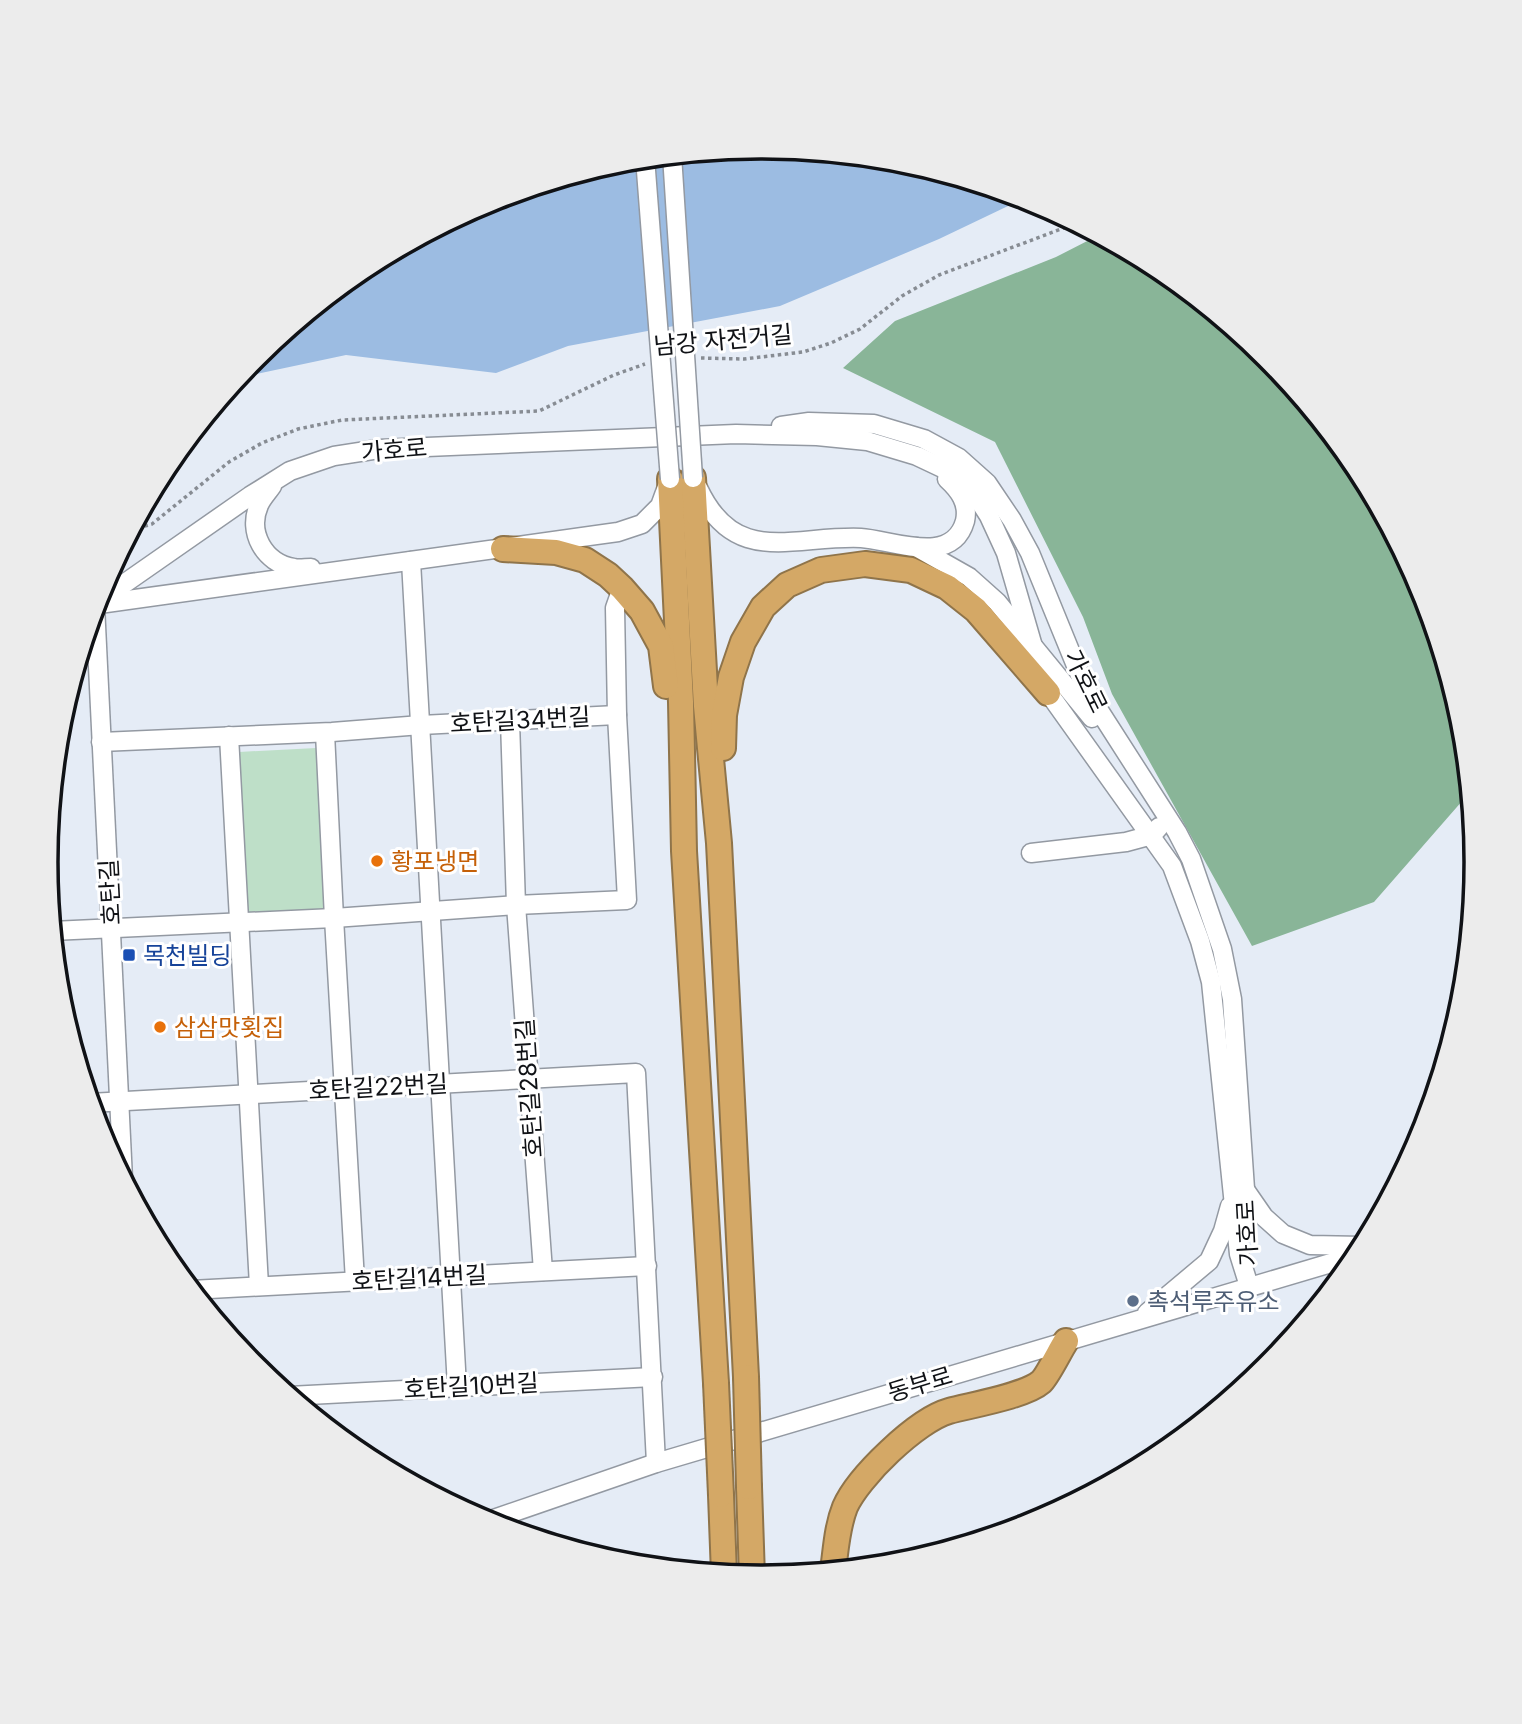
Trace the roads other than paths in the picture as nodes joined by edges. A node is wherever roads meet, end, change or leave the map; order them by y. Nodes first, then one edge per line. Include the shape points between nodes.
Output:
1 (672, 165) edge
2 (646, 169) edge
3 (736, 433) junction
4 (916, 456) junction
5 (682, 478) junction
6 (275, 480) junction
7 (916, 547) junction
8 (503, 549) junction
9 (411, 561) junction
10 (370, 567) junction
11 (622, 588) junction
12 (111, 593) edge
13 (108, 602) edge
14 (96, 633) edge
15 (1032, 646) junction
16 (1048, 693) junction
17 (617, 716) junction
18 (510, 721) junction
19 (421, 726) junction
20 (325, 733) junction
21 (229, 736) junction
22 (101, 742) junction
23 (1135, 769) junction
24 (1167, 818) junction
25 (1152, 835) junction
26 (719, 843) junction
27 (684, 850) junction
28 (1031, 853) dead end
29 (516, 905) junction
30 (431, 911) junction
31 (334, 918) junction
32 (238, 922) junction
33 (112, 927) junction
34 (61, 930) edge
35 (528, 1078) junction
36 (440, 1083) junction
37 (344, 1089) junction
38 (248, 1094) junction
39 (119, 1101) junction
40 (100, 1102) edge
41 (122, 1155) edge
42 (1239, 1192) junction
43 (1350, 1246) edge
44 (1341, 1260) edge
45 (647, 1266) junction
46 (543, 1271) junction
47 (451, 1276) junction
48 (355, 1281) junction
49 (259, 1286) junction
50 (1249, 1286) junction
51 (203, 1289) edge
52 (1140, 1320) junction
53 (1066, 1341) junction
54 (653, 1377) junction
55 (457, 1387) junction
56 (302, 1395) edge
57 (656, 1463) junction
58 (503, 1516) edge
59 (834, 1561) edge
60 (724, 1564) edge
61 (752, 1565) edge

1 - 5 street, bridge
2 - 5 street, bridge
3 - 4 street, 가호로 via 866,441
3 - 6 street, 가호로 via 380,449 334,456
3 - 23 street, 가호로 via 809,422 874,424 924,439 959,458 987,483 1013,520 1086,690
4 - 7 street via 940,472 966,506 965,521 956,538 939,547
4 - 15 street, 가호로 via 953,473 973,491 989,516 1006,553
5 - 7 street via 719,522 735,533 764,542 861,538
5 - 8 street via 642,524 618,532
5 - 26 highway
5 - 27 highway
6 - 10 street via 259,505 255,526 262,548 276,561 294,568
6 - 12 street, 가호로
7 - 15 street via 970,578
8 - 9 street
8 - 11 highway via 556,552 585,560
9 - 10 street
9 - 19 street
10 - 13 street
11 - 17 street, 호탄길34번길 via 615,608
11 - 27 highway via 642,611 661,646
14 - 22 street, 호탄길
15 - 16 street, 가호로
15 - 23 street
16 - 25 street, 가호로
16 - 26 highway via 975,610 947,587 911,570 865,564 821,570 788,585 763,607 743,642 731,677 724,716
17 - 18 street, 호탄길34번길
17 - 29 street via 627,900
18 - 19 street, 호탄길34번길
18 - 29 street, 호탄길28번길
19 - 20 street, 호탄길34번길
19 - 30 street, 호탄길34번길
20 - 21 street, 호탄길34번길
20 - 31 street
21 - 22 street, 호탄길34번길
21 - 32 street
22 - 33 street, 호탄길
23 - 24 street, 가호로
24 - 25 street
24 - 42 street, 가호로 via 1191,859 1222,949 1232,999
25 - 28 street
25 - 42 street, 가호로 via 1172,866 1211,982
26 - 61 highway, bridge
27 - 60 highway, bridge
29 - 30 street
29 - 35 street, 호탄길28번길
30 - 31 street
30 - 36 street
31 - 32 street
31 - 37 street
32 - 33 street
32 - 38 street
33 - 34 street
33 - 39 street, 호탄길
35 - 36 street, 호탄길22번길
35 - 45 street, 호탄길22번길 via 636,1073
35 - 46 street, 호탄길28번길
36 - 37 street, 호탄길22번길
36 - 47 street
37 - 38 street, 호탄길22번길
37 - 48 street
38 - 39 street, 호탄길22번길
38 - 49 street
39 - 40 street, 호탄길22번길
39 - 41 street, 호탄길
42 - 43 street via 1283,1234 1310,1245
42 - 50 street, 가호로 via 1239,1254
42 - 52 street via 1209,1261
44 - 50 street, 동부로
45 - 46 street, 호탄길14번길
45 - 54 street
46 - 47 street, 호탄길14번길
47 - 48 street, 호탄길14번길
47 - 55 street
48 - 49 street, 호탄길14번길
49 - 51 street, 호탄길14번길
50 - 52 street, 동부로
52 - 53 street, 동부로
53 - 57 street, 동부로
53 - 59 highway via 1041,1382 937,1415 909,1434 850,1497 841,1518
54 - 55 street, 호탄길10번길
54 - 57 street
55 - 56 street, 호탄길10번길
57 - 58 street, 동부로

